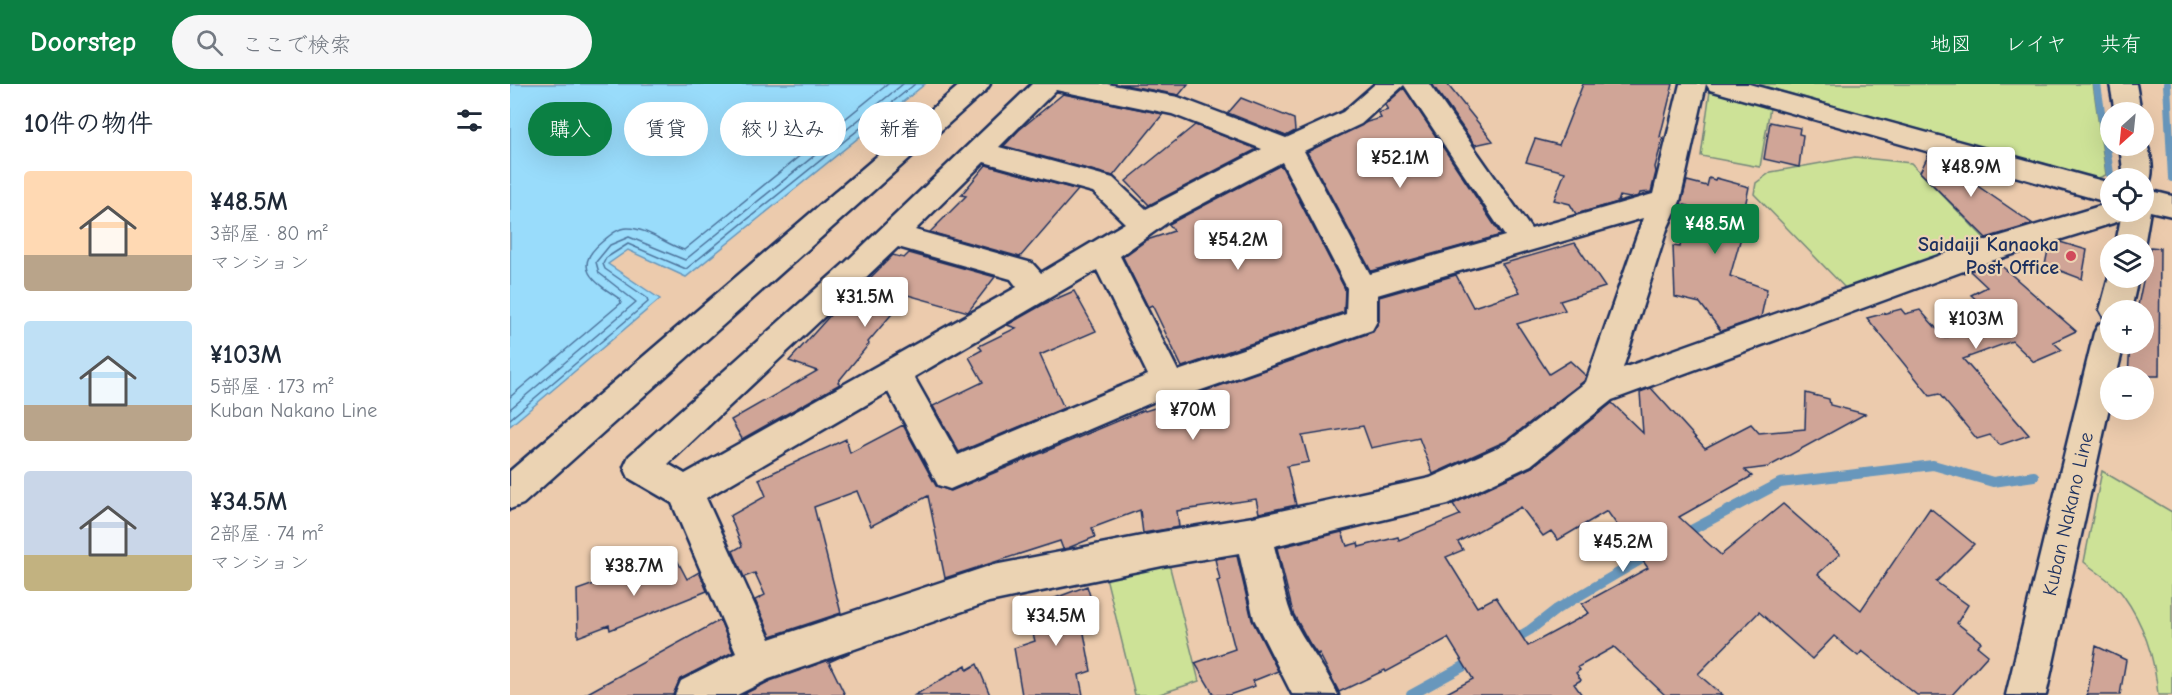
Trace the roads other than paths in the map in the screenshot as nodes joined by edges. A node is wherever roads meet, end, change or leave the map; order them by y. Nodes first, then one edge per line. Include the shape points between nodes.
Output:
1 (977, 84) edge
2 (1047, 84) edge
3 (1063, 84) edge
4 (1195, 84) edge
5 (1391, 84) edge
6 (1416, 84) edge
7 (1693, 84) edge
8 (1719, 84) edge
9 (2123, 84) edge
10 (2126, 102) edge
11 (1178, 106) junction
12 (1288, 150) junction
13 (978, 151) junction
14 (2100, 191) edge
15 (1666, 201) junction
16 (2154, 202) edge
17 (2172, 206) edge
18 (2100, 217) edge
19 (1144, 224) junction
20 (893, 235) junction
21 (1525, 242) junction
22 (1103, 252) junction
23 (1362, 288) junction
24 (1037, 290) junction
25 (2105, 354) edge
26 (894, 372) junction
27 (1167, 381) junction
28 (1600, 390) junction
29 (685, 492) junction
30 (510, 493) edge
31 (1253, 534) junction
32 (760, 662) junction
33 (695, 695) edge
34 (1318, 695) edge
35 (2026, 695) edge

1 - 30 street
2 - 13 street
3 - 11 street
4 - 11 street
5 - 12 street via 1352,118
6 - 21 street
7 - 15 street
8 - 14 street
9 - 10 street
11 - 12 street
12 - 19 street
12 - 23 street
13 - 19 street via 1102,185
13 - 20 street
15 - 21 street
15 - 28 street via 1652,229
16 - 17 street
18 - 28 street via 1978,254
19 - 22 street
20 - 24 street via 1021,271
20 - 29 street via 641,467
21 - 23 street
22 - 24 street
22 - 27 street
23 - 27 street via 1361,321 1170,387
24 - 26 street
25 - 35 street, Kuban Nakano Line
26 - 27 street via 950,474
26 - 29 street
28 - 31 street via 1519,454 1435,493
29 - 32 street
31 - 32 street via 989,584
31 - 34 street via 1273,619
32 - 33 street

